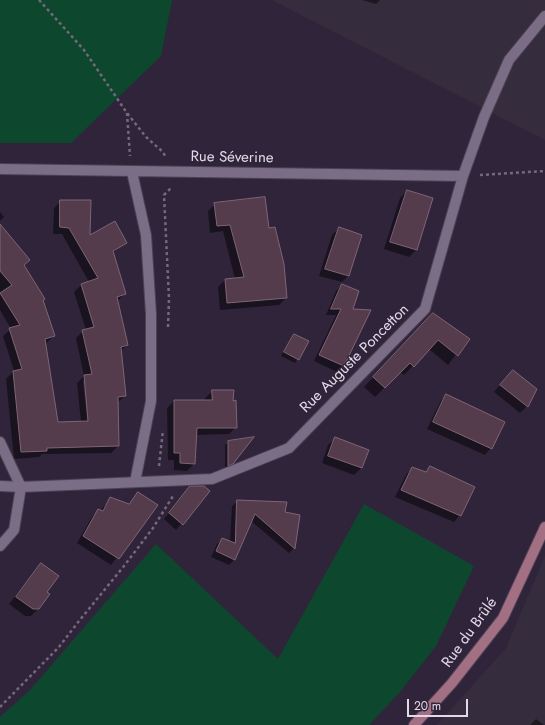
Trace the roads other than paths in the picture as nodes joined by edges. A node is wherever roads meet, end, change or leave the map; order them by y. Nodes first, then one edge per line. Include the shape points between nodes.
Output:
1 (545, 16) edge
2 (0, 169) edge
3 (132, 172) junction
4 (463, 176) junction
5 (0, 442) edge
6 (135, 482) junction
7 (0, 486) edge
8 (21, 487) junction
9 (545, 526) edge
10 (0, 546) edge
11 (414, 725) edge

1 - 4 street, Rue Auguste Poncetton via 509,60 484,117
2 - 3 street, Rue Séverine
3 - 4 street, Rue Séverine
3 - 6 street via 146,235 151,314 151,401
4 - 6 street, Rue Auguste Poncetton via 426,309 289,448 212,479
5 - 8 street
6 - 8 street, Rue Auguste Poncetton
7 - 8 street, Rue Auguste Poncetton
8 - 10 street via 14,530
9 - 11 main road, Rue du Brûlé via 503,618 452,683

